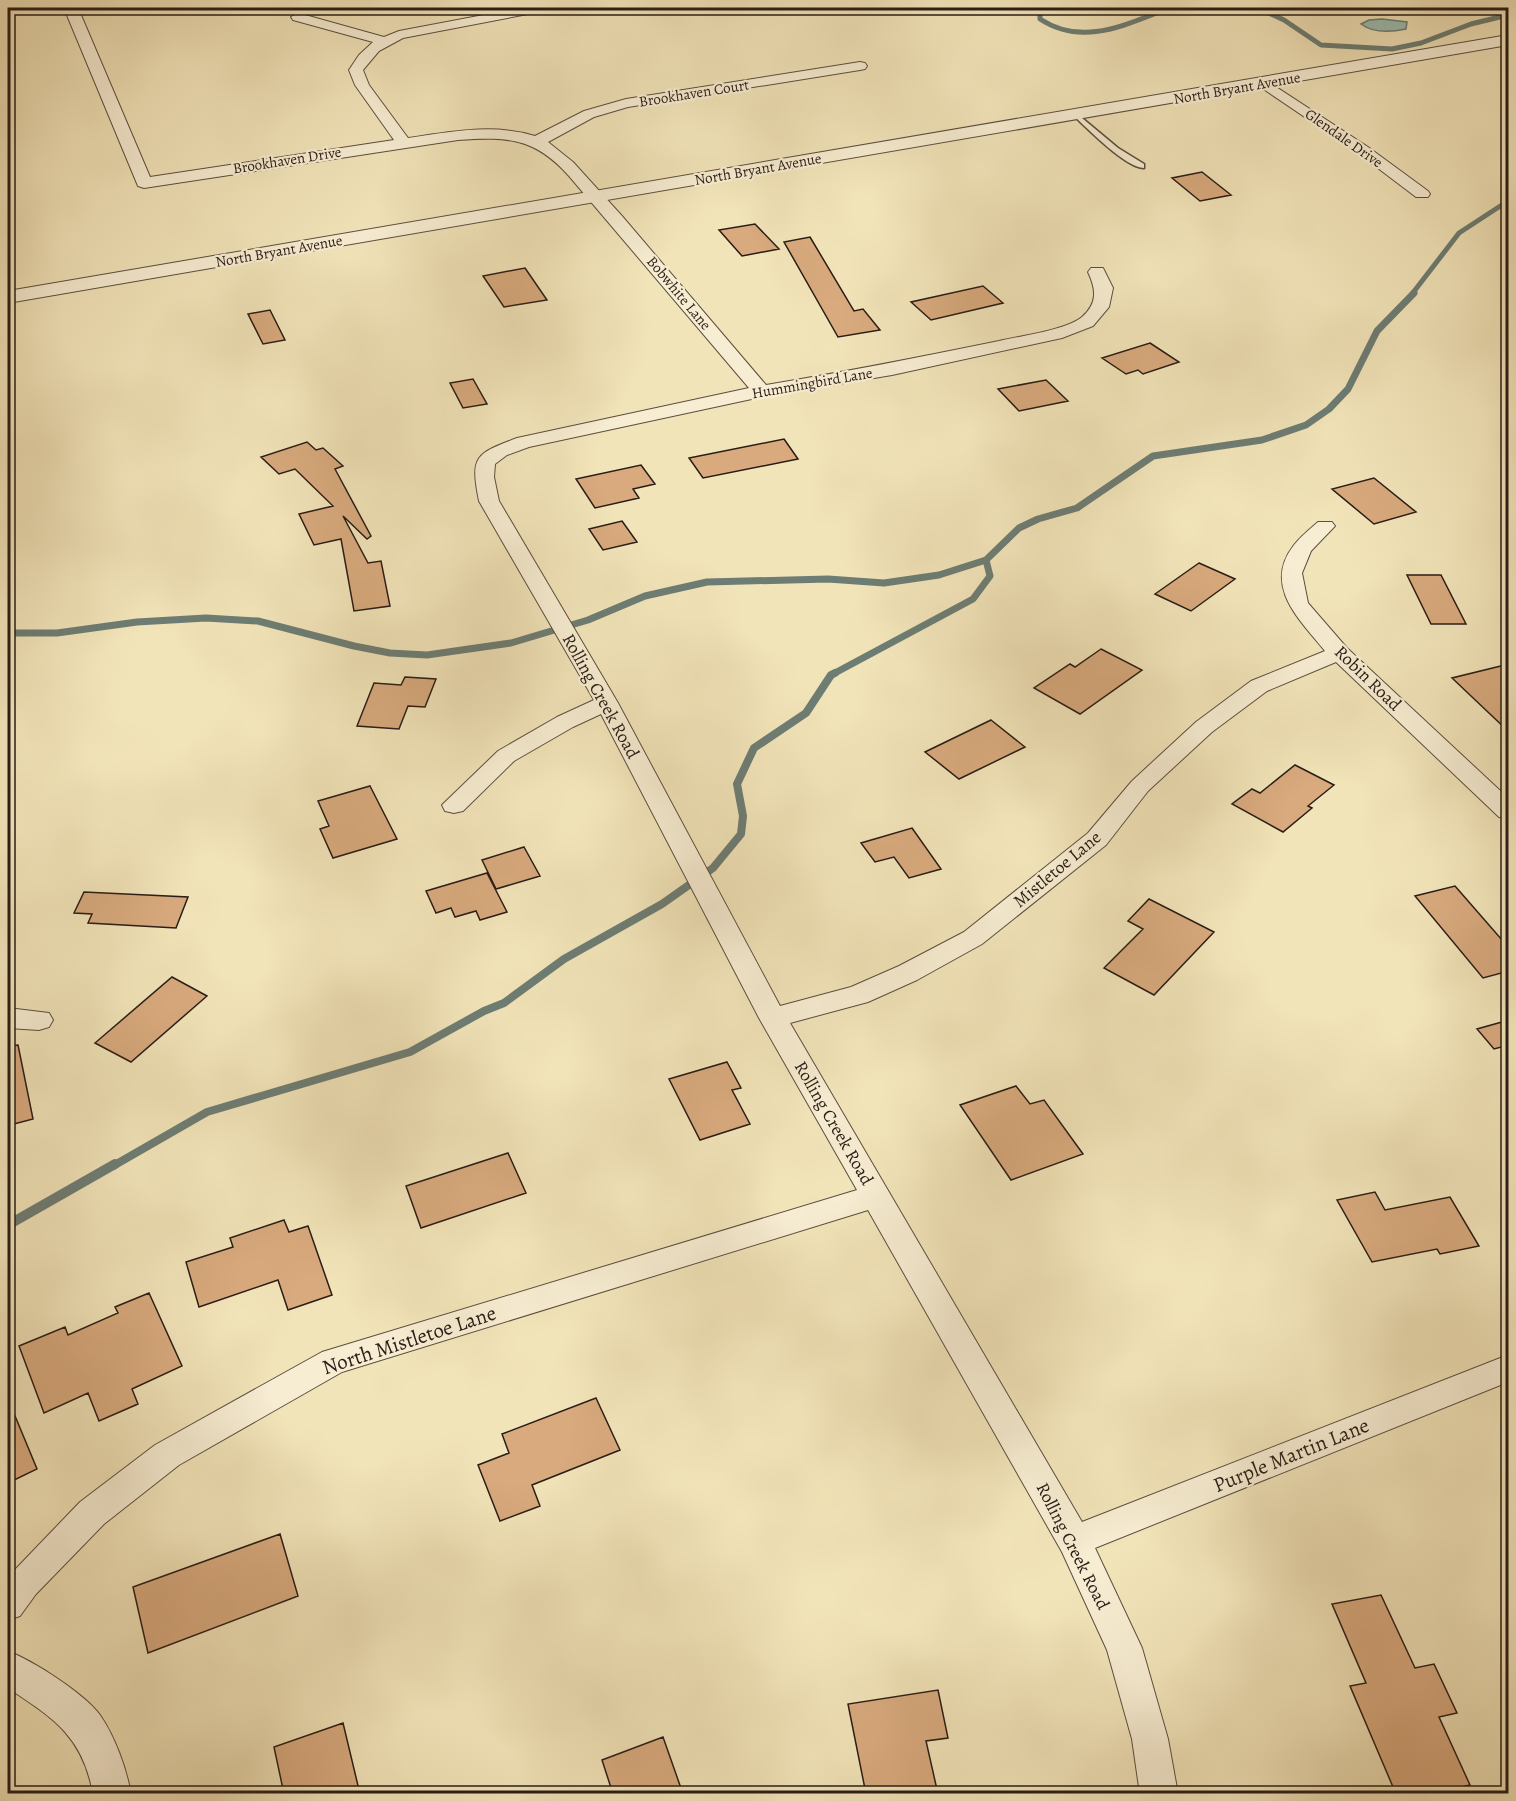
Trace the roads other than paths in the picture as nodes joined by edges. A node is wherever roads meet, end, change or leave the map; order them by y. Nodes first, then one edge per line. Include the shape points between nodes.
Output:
1 (71, 8) edge
2 (538, 8) edge
3 (298, 17) dead end
4 (1509, 40) edge
5 (384, 41) junction
6 (860, 66) dead end
7 (1264, 83) junction
8 (1076, 115) junction
9 (403, 142) junction
10 (536, 142) junction
11 (1141, 166) dead end
12 (1422, 194) dead end
13 (596, 197) junction
14 (1097, 272) dead end
15 (8, 297) edge
16 (761, 391) junction
17 (485, 462) joint
18 (1325, 526) dead end
19 (1339, 653) junction
20 (607, 703) junction
21 (454, 805) dead end
22 (1509, 811) edge
23 (8, 1018) edge
24 (773, 1018) junction
25 (39, 1020) dead end
26 (876, 1196) junction
27 (1509, 1368) edge
28 (1074, 1542) junction
29 (8, 1604) edge
30 (8, 1668) edge
31 (112, 1794) edge
32 (1159, 1794) edge

1 - 9 street, Brookhaven Drive via 144,183
2 - 5 street via 420,30
3 - 5 street
4 - 7 street, North Bryant Avenue
5 - 9 street via 362,59 356,70 362,85
6 - 10 street, Brookhaven Court via 626,103 589,114
7 - 8 street, North Bryant Avenue
7 - 12 street, Glendale Drive
8 - 11 lane via 1115,150
8 - 13 street, North Bryant Avenue
9 - 10 street, Brookhaven Drive via 493,134
10 - 13 street, Brookhaven Drive via 561,159
13 - 15 street, North Bryant Avenue
13 - 16 street, Bobwhite Lane
14 - 16 street, Hummingbird Lane via 1104,288 1100,307 1087,322 1056,334 892,369
16 - 17 street, Hummingbird Lane via 524,442
17 - 20 street, Rolling Creek Road via 489,501
18 - 19 street, Robin Road via 1302,548 1292,573 1298,604
19 - 22 street, Robin Road
19 - 24 street, Mistletoe Lane via 1259,686 1204,728 1140,786 1097,839 973,939 859,995
20 - 21 street via 506,756
20 - 24 street, Rolling Creek Road
23 - 25 street
24 - 26 street, Rolling Creek Road
26 - 28 street, Rolling Creek Road
26 - 29 street, North Mistletoe Lane via 333,1361 167,1455 92,1513 24,1582
27 - 28 street, Purple Martin Lane
28 - 32 street, Rolling Creek Road via 1124,1648 1150,1739
30 - 31 street via 86,1726

